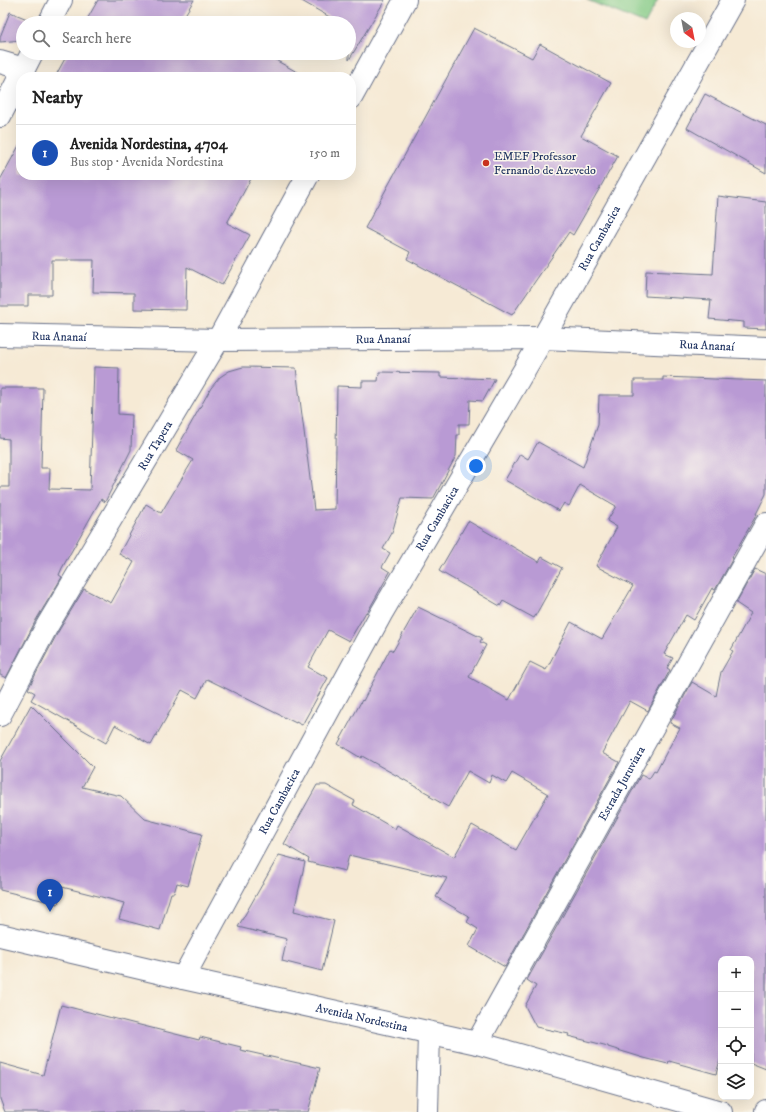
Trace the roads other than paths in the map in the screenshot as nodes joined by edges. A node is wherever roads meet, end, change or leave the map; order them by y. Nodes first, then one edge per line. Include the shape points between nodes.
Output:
1 (61, 0) edge
2 (405, 0) edge
3 (733, 0) edge
4 (53, 16) edge
5 (28, 61) edge
6 (0, 62) edge
7 (22, 72) edge
8 (16, 85) edge
9 (356, 89) edge
10 (0, 116) edge
11 (305, 180) edge
12 (0, 335) edge
13 (543, 338) junction
14 (218, 340) junction
15 (766, 348) edge
16 (766, 524) edge
17 (0, 715) edge
18 (0, 934) edge
19 (182, 978) junction
20 (429, 1033) junction
21 (477, 1043) junction
22 (427, 1112) edge
23 (721, 1112) edge

1 - 4 street
2 - 9 street
3 - 13 street, Rua Cambacica
5 - 6 street
5 - 7 street
8 - 10 street
11 - 14 street, Rua Tapera
12 - 14 street, Rua Ananaí
13 - 14 street, Rua Ananaí
13 - 15 street, Rua Ananaí
13 - 19 street, Rua Cambacica via 381,614
14 - 17 street, Rua Tapera via 47,626
16 - 21 street, Estrada Juruviara
18 - 19 street, Avenida Nordestina
19 - 20 street, Avenida Nordestina
20 - 21 street, Avenida Nordestina
20 - 22 street
21 - 23 street, Avenida Nordestina

